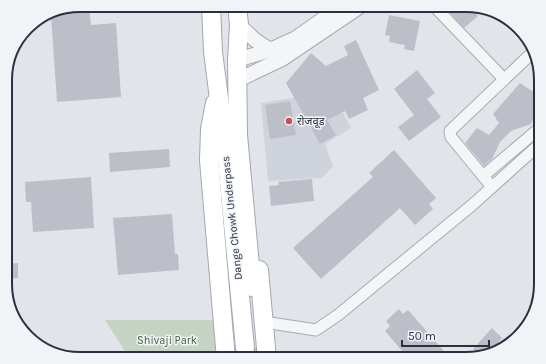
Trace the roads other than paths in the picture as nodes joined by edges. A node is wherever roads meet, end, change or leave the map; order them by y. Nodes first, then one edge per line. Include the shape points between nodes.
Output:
1 (211, 12) edge
2 (238, 12) edge
3 (333, 12) edge
4 (352, 12) edge
5 (440, 12) edge
6 (239, 25) junction
7 (270, 50) junction
8 (529, 56) edge
9 (237, 60) junction
10 (504, 79) junction
11 (238, 80) junction
12 (218, 88) junction
13 (534, 133) edge
14 (238, 135) junction
15 (534, 149) edge
16 (483, 176) junction
17 (492, 187) junction
18 (264, 322) junction
19 (256, 351) edge
20 (225, 352) edge

1 - 12 main road, Dange Chowk Underpass
2 - 6 main road, Dange Chowk Underpass
3 - 7 street via 296,38
4 - 11 street via 282,59
5 - 10 street
6 - 7 street
6 - 9 main road, Dange Chowk Underpass
7 - 9 street
8 - 10 street
9 - 11 main road, Dange Chowk Underpass
10 - 16 street via 450,131 451,137
11 - 14 main road, Dange Chowk Underpass
12 - 19 main road, Dange Chowk Underpass
12 - 20 main road via 210,129 209,160
13 - 16 street
14 - 18 main road via 250,155
14 - 19 main road, Dange Chowk Underpass
15 - 17 street
16 - 17 street
17 - 18 street via 338,315 316,330
18 - 19 main road

